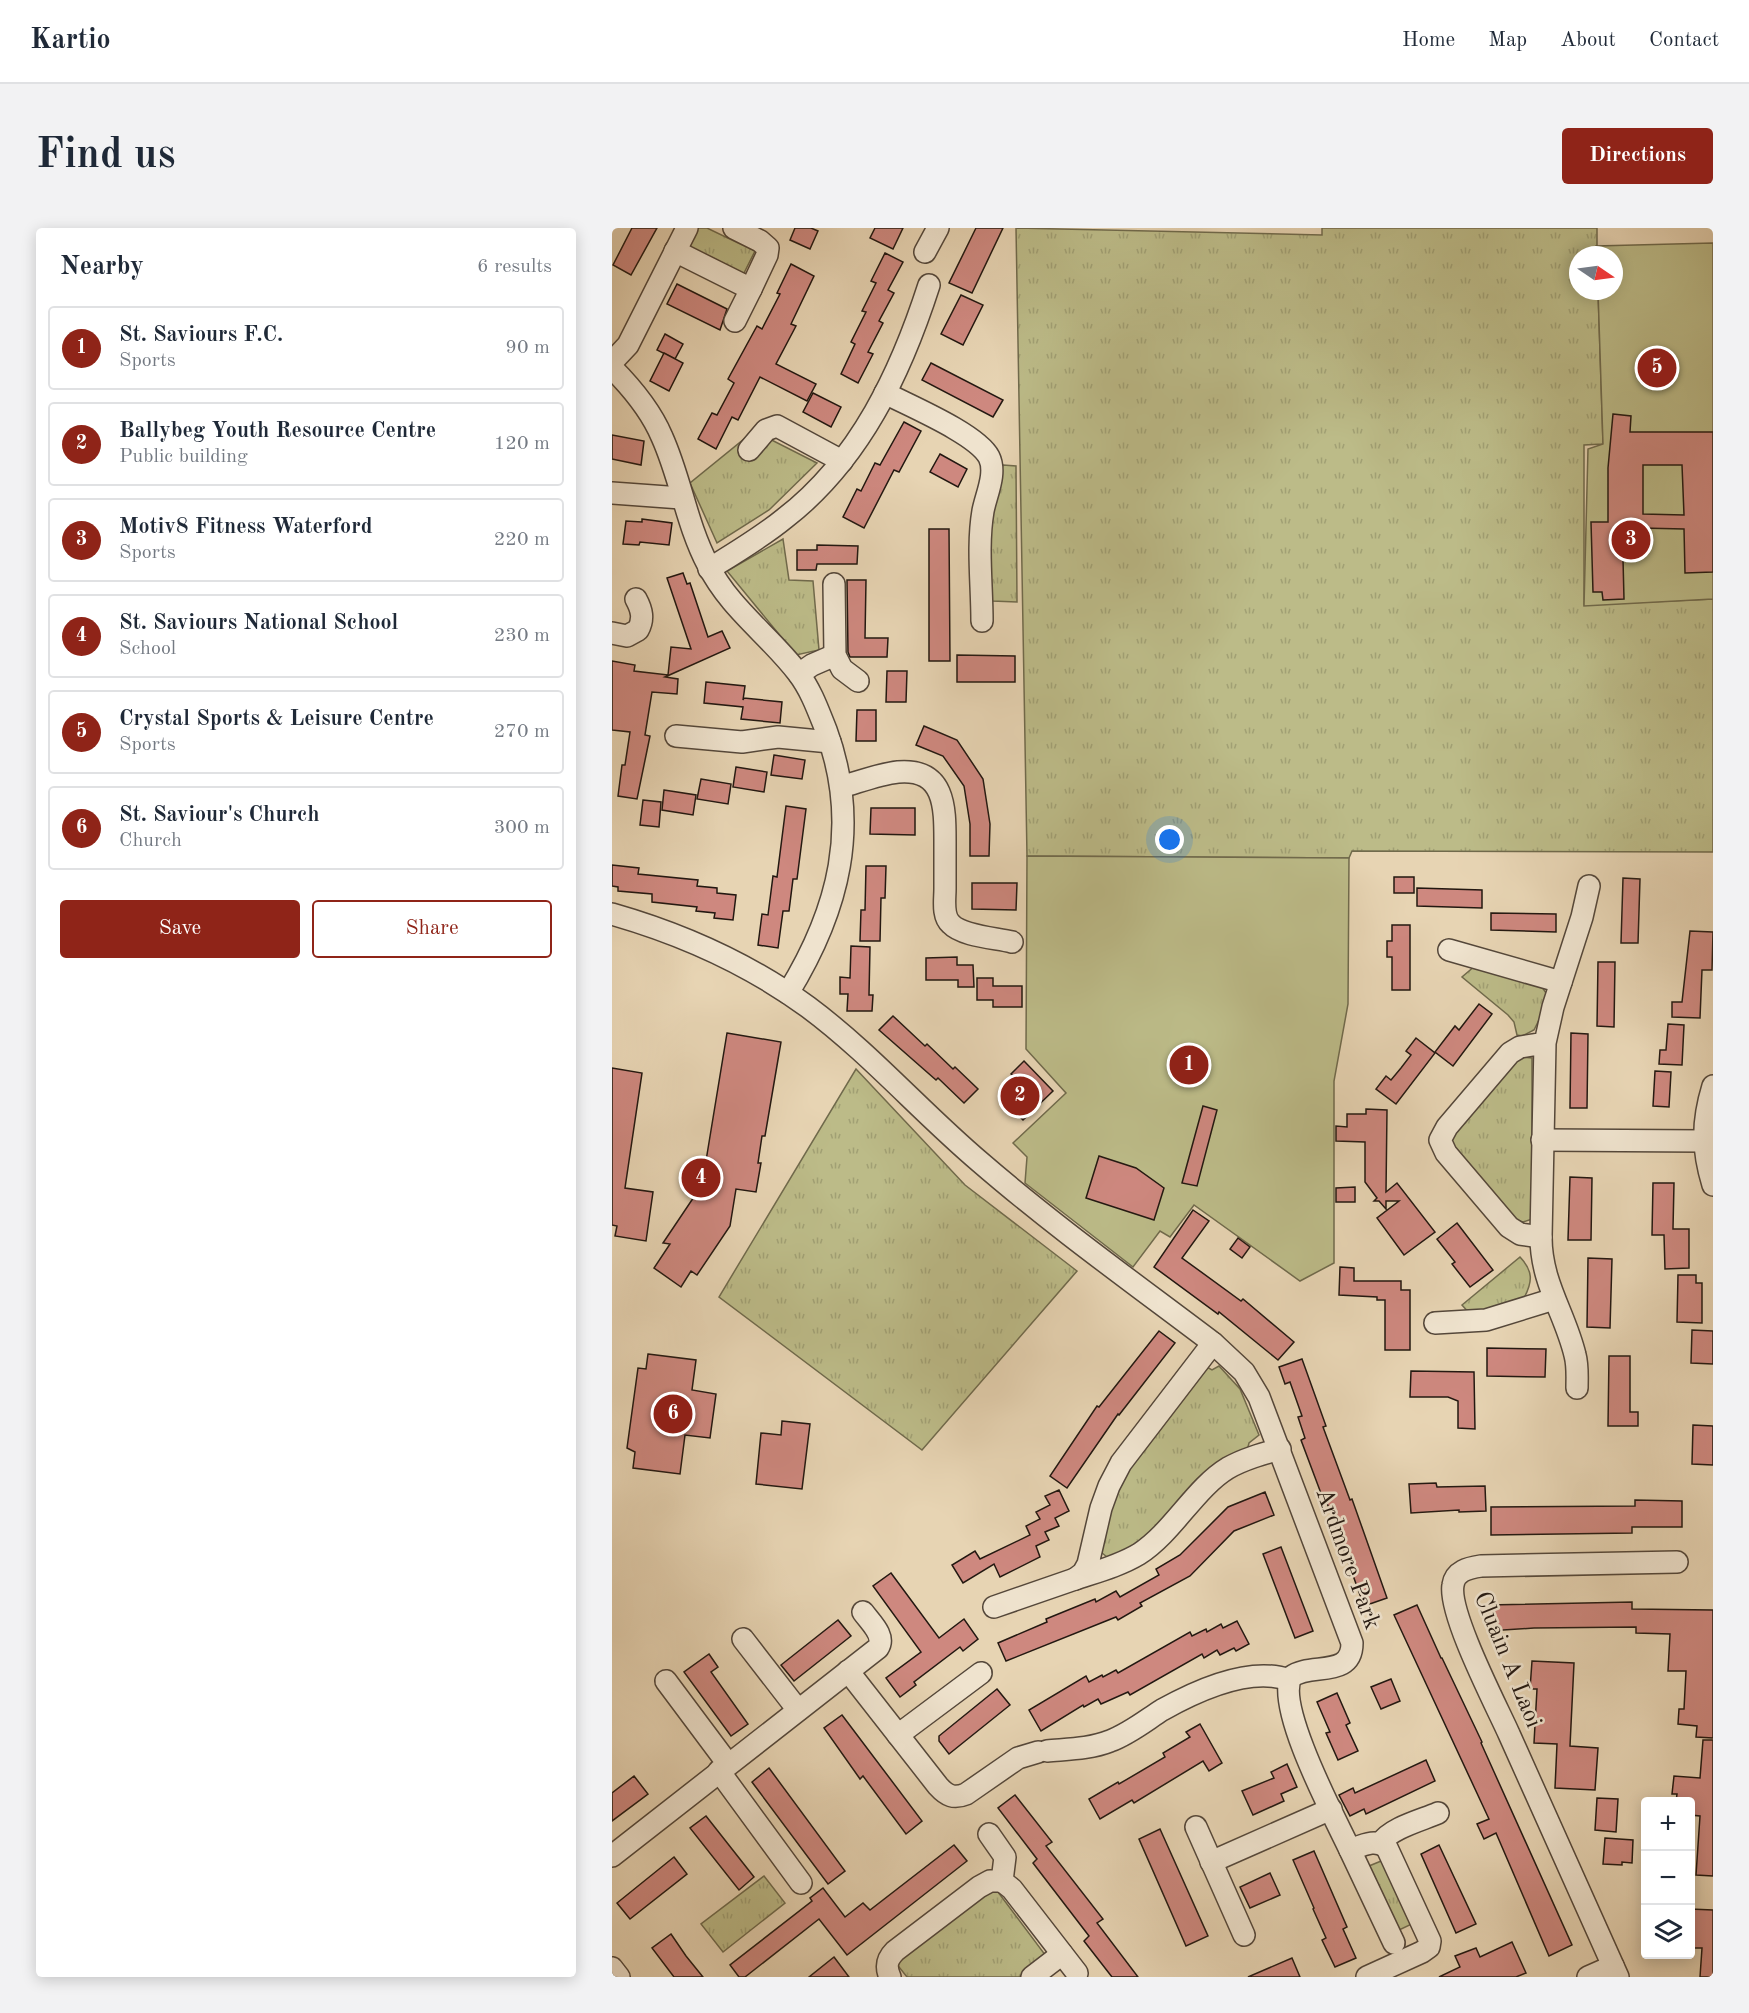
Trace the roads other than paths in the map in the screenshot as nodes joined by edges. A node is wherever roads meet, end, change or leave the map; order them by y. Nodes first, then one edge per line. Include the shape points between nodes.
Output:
1 (687, 228) edge
2 (734, 228) edge
3 (938, 228) edge
4 (675, 251) junction
5 (925, 252) dead end
6 (929, 285) dead end
7 (751, 289) junction
8 (735, 321) dead end
9 (612, 362) edge
10 (612, 368) edge
11 (885, 393) junction
12 (749, 450) dead end
13 (842, 461) junction
14 (612, 493) edge
15 (681, 498) junction
16 (709, 569) junction
17 (834, 584) dead end
18 (636, 599) dead end
19 (982, 621) dead end
20 (612, 633) edge
21 (835, 655) junction
22 (799, 674) junction
23 (858, 681) dead end
24 (676, 736) dead end
25 (830, 742) junction
26 (841, 787) junction
27 (1589, 886) dead end
28 (612, 914) edge
29 (1012, 942) dead end
30 (1449, 950) dead end
31 (1561, 982) junction
32 (788, 993) junction
33 (1545, 1043) junction
34 (1713, 1086) edge
35 (1542, 1140) junction
36 (1704, 1141) junction
37 (1713, 1185) edge
38 (1541, 1238) junction
39 (1554, 1299) junction
40 (1435, 1323) dead end
41 (1213, 1343) junction
42 (1577, 1389) dead end
43 (1280, 1449) junction
44 (1677, 1562) dead end
45 (1074, 1579) junction
46 (994, 1607) dead end
47 (863, 1612) dead end
48 (743, 1639) dead end
49 (848, 1671) junction
50 (981, 1673) dead end
51 (1289, 1680) junction
52 (666, 1681) dead end
53 (798, 1710) junction
54 (898, 1735) junction
55 (724, 1768) junction
56 (1331, 1809) junction
57 (1438, 1813) dead end
58 (1196, 1827) dead end
59 (989, 1834) dead end
60 (1381, 1843) junction
61 (1350, 1850) junction
62 (612, 1856) edge
63 (1211, 1862) junction
64 (1002, 1881) junction
65 (801, 1883) dead end
66 (1244, 1935) dead end
67 (1394, 1943) dead end
68 (1062, 1954) junction
69 (612, 1968) edge
70 (1616, 1971) edge
71 (1077, 1973) dead end
72 (619, 1977) edge
73 (890, 1977) edge
74 (1032, 1977) edge
75 (1367, 1977) edge
76 (1588, 1977) edge

1 - 4 street
2 - 7 street via 768,248
3 - 5 street
4 - 7 street
4 - 9 street via 628,345
6 - 11 street via 912,336
7 - 8 street
10 - 15 street via 639,398 658,429
11 - 13 street
11 - 19 street via 965,435 990,458 991,478 981,532
12 - 13 street via 766,430 777,426
13 - 16 street via 787,517
14 - 15 street
15 - 16 street
16 - 22 street
17 - 21 street
18 - 20 street via 642,619 639,630 627,636
21 - 22 street
21 - 23 street via 842,669
22 - 25 street
24 - 25 street via 742,742 778,737
25 - 26 street
26 - 29 street via 900,772 929,779 944,805 945,903 949,921 966,932
26 - 32 street via 843,840 838,879 823,929
27 - 31 street
28 - 32 street, Ardmore Park via 706,948
30 - 31 street
31 - 33 street
32 - 41 street, Ardmore Park via 854,1045 993,1173
33 - 35 street
33 - 38 street via 1520,1047 1510,1053 1447,1126 1440,1140 1446,1153 1509,1227
34 - 36 street
35 - 36 street
35 - 38 street
36 - 37 street
38 - 39 street via 1544,1271
39 - 40 street via 1486,1320
39 - 42 street via 1574,1352
41 - 43 street, Ardmore Park via 1250,1378
41 - 45 street via 1121,1463 1101,1508 1088,1564
43 - 45 street via 1221,1473 1138,1554
43 - 51 street, Ardmore Park via 1352,1643 1351,1653 1341,1664 1296,1673
44 - 70 street, Cluain A Laoi via 1481,1566 1460,1572 1453,1586 1454,1605 1471,1649
45 - 46 street
47 - 49 street via 881,1641 878,1648
48 - 53 street
49 - 53 street
49 - 54 street
50 - 54 street
51 - 54 street, Ardmore Park via 1269,1675 1232,1681 1188,1697 1109,1742 1018,1758 970,1792 955,1797 938,1786
51 - 56 street via 1287,1697 1293,1724
52 - 55 street
53 - 55 street
55 - 62 street
55 - 65 street
56 - 61 street
56 - 63 street
57 - 60 street via 1392,1832
58 - 63 street
59 - 64 street via 1005,1857
60 - 61 street
60 - 75 street via 1393,1857 1430,1943 1419,1954
61 - 67 street
63 - 66 street
64 - 68 street
64 - 73 street via 990,1881 979,1887 895,1951 887,1964
68 - 71 street
68 - 74 street
69 - 72 street
70 - 76 street, Cluain A Laoi

